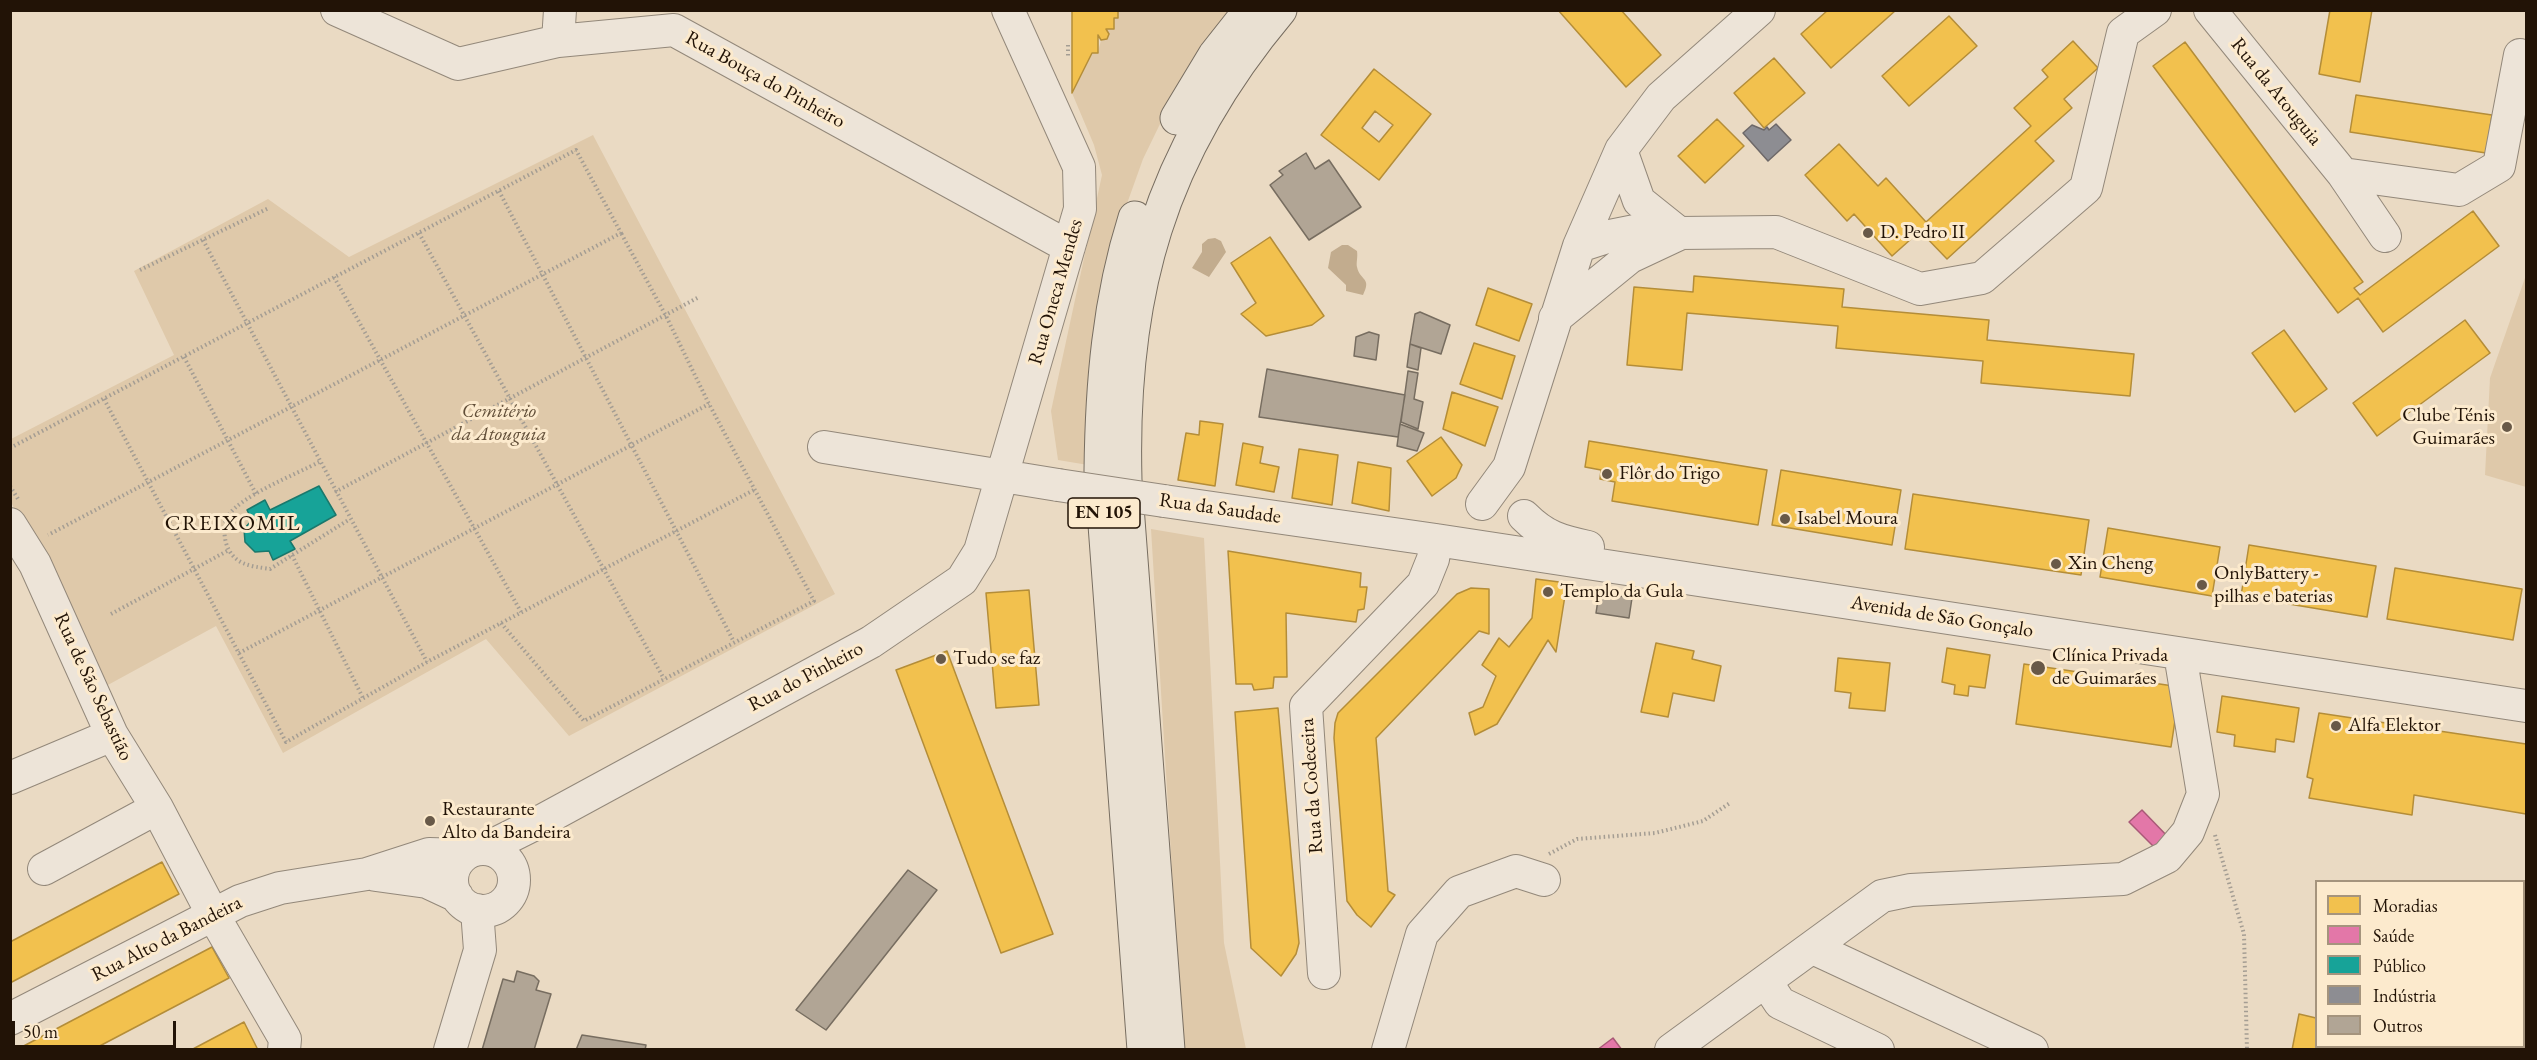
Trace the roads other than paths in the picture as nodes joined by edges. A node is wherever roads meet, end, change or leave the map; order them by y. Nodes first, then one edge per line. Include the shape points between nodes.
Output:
1 (337, 10) edge
2 (1008, 10) edge
3 (1251, 10) edge
4 (1280, 10) edge
5 (1759, 10) edge
6 (2155, 10) edge
7 (2210, 10) edge
8 (674, 20) edge
9 (559, 26) edge
10 (2520, 55) dead end
11 (1621, 150) junction
12 (2343, 174) junction
13 (1679, 233) junction
14 (2385, 236) dead end
15 (1579, 246) junction
16 (1069, 247) junction
17 (1630, 257) junction
18 (1555, 318) junction
19 (824, 447) dead end
20 (1509, 467) junction
21 (1004, 476) junction
22 (1479, 507) junction
23 (1521, 512) junction
24 (15, 514) edge
25 (1436, 540) junction
26 (1494, 550) junction
27 (2181, 654) junction
28 (2526, 689) edge
29 (2526, 706) edge
30 (112, 735) junction
31 (10, 777) edge
32 (157, 808) junction
33 (544, 819) junction
34 (474, 852) junction
35 (44, 869) dead end
36 (367, 874) junction
37 (1530, 876) road end
38 (514, 881) junction
39 (467, 903) junction
40 (212, 913) junction
41 (1813, 948) junction
42 (1324, 973) dead end
43 (1766, 982) junction
44 (10, 1019) edge
45 (284, 1050) edge
46 (450, 1050) edge
47 (1144, 1050) edge
48 (1168, 1050) edge
49 (1389, 1050) edge
50 (1671, 1050) edge
51 (1878, 1050) edge
52 (2032, 1050) edge

1 - 9 street, Rua Bouça do Pinheiro via 458,64
2 - 16 street, Rua Oneca Mendes via 1079,167 1080,209
3 - 47 highway, EN 105 via 1194,88 1148,182 1118,278 1107,351 1101,471
4 - 48 highway, EN 105 via 1217,94 1175,174 1144,268 1129,360 1125,480
5 - 11 street via 1661,97
6 - 13 street via 2123,33 2086,188 1982,278 1920,289 1776,232
7 - 12 street, Rua da Atouguia
8 - 9 street, Rua Bouça do Pinheiro
8 - 16 street, Rua Bouça do Pinheiro
10 - 12 street via 2499,166 2459,190
11 - 13 street via 1639,201
11 - 15 street
12 - 14 street, Rua da Atouguia
13 - 15 street via 1645,229
13 - 17 street
15 - 17 street via 1607,256
15 - 18 street
16 - 21 street, Rua Oneca Mendes
17 - 18 street
18 - 20 street
19 - 21 street, Rua da Saudade
20 - 22 street
20 - 23 street
21 - 25 street, Rua da Saudade, bridge
21 - 33 street, Rua do Pinheiro via 980,551 962,580 871,642
22 - 23 street via 1501,498 1511,501
22 - 25 street
22 - 26 street via 1472,522 1474,533
23 - 26 street via 1525,526 1517,543
23 - 28 street, Avenida de São Gonçalo via 1536,528 1555,539 1591,548
24 - 30 street, Rua de São Sebastião
25 - 26 street, Rua da Saudade
25 - 42 street, Rua da Codeceira via 1423,584 1306,706
26 - 27 street, Avenida de São Gonçalo
27 - 29 street, Avenida de São Gonçalo
27 - 41 street via 2204,794 2188,832 2167,857 2123,879 1882,896
30 - 31 street
30 - 32 street, Rua de São Sebastião
32 - 35 street
32 - 40 street, Rua de São Sebastião
33 - 34 street, Rua do Pinheiro
33 - 38 street
34 - 36 street, Rua Alto da Bandeira via 429,854
34 - 38 street via 497,851 513,870
34 - 39 street via 457,863 453,874 452,885
36 - 39 street, Rua Alto da Bandeira via 427,882
36 - 40 street, Rua Alto da Bandeira via 280,888
37 - 49 street via 1459,892 1422,934
38 - 39 street via 503,904 488,911
39 - 46 street via 480,950
40 - 44 street, Rua Alto da Bandeira
40 - 45 street, Rua de São Sebastião via 285,1040
41 - 43 street
41 - 52 street
43 - 50 street
43 - 51 street via 1780,1003

